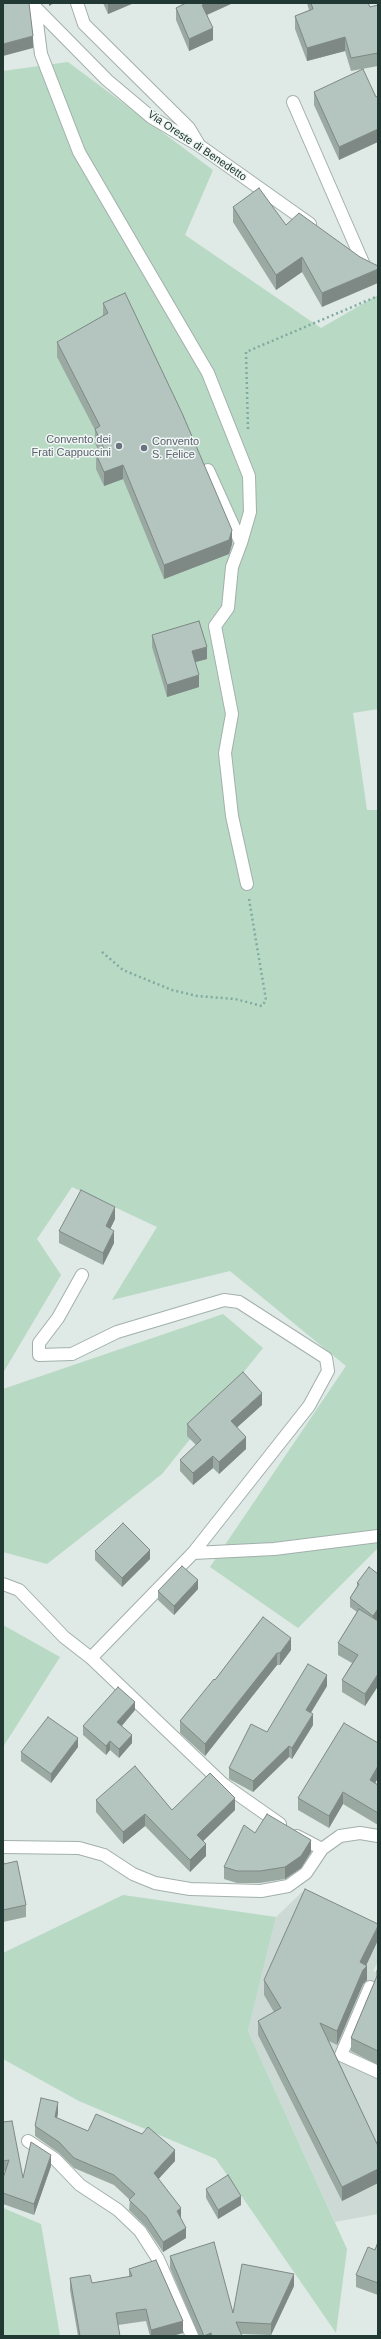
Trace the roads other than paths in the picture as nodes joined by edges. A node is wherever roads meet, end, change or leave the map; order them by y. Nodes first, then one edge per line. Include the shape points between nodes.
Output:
1 (77, 3) edge
2 (34, 5) edge
3 (293, 102) dead end
4 (200, 146) junction
5 (318, 230) edge
6 (341, 247) edge
7 (364, 264) junction
8 (378, 272) edge
9 (208, 470) edge
10 (241, 543) junction
11 (247, 884) road end
12 (82, 1275) dead end
13 (378, 1536) edge
14 (193, 1553) junction
15 (3, 1584) edge
16 (91, 1658) junction
17 (378, 1836) edge
18 (3, 1847) edge
19 (322, 1849) junction
20 (370, 1987) dead end
21 (378, 2072) edge
22 (28, 2141) dead end
23 (192, 2336) edge

1 - 4 street via 84,24 189,128
2 - 4 street, Via Oreste di Benedetto via 123,94 151,117
2 - 10 street via 42,54 79,152 208,374 249,476 250,512
3 - 7 street
4 - 5 street, Via Oreste di Benedetto
6 - 7 street
7 - 8 street
9 - 10 street
10 - 11 street via 232,567 228,608 215,626 232,714 225,753 232,816
12 - 14 street via 58,1318 39,1343 39,1355 72,1354 117,1332 224,1300 239,1302 326,1358 328,1371 308,1406
13 - 14 street via 274,1549
14 - 16 street
15 - 16 street via 20,1590 64,1637
16 - 19 street via 223,1784 304,1840
17 - 19 street via 360,1833 340,1836
18 - 19 street via 79,1848 104,1855 133,1874 155,1883 190,1889 261,1891 288,1886 306,1873
20 - 21 street via 341,2055
22 - 23 street via 55,2159 80,2185 118,2210 140,2231 158,2259

